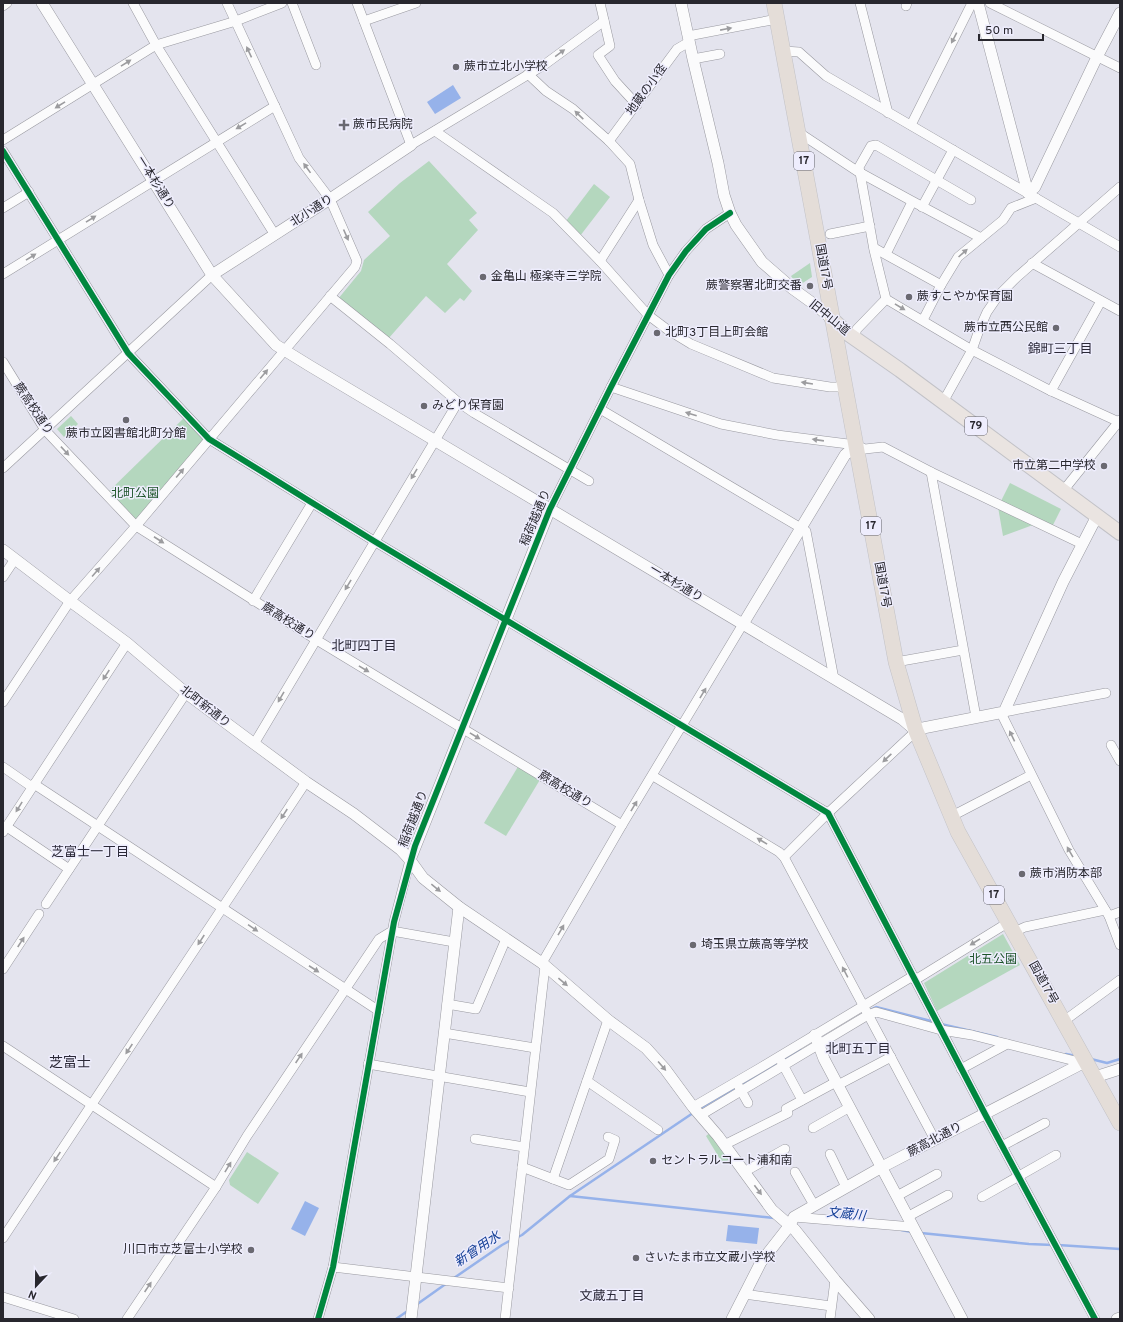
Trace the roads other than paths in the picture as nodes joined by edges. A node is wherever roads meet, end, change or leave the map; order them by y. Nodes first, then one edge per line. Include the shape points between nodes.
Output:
1 (7, 3) edge
2 (42, 3) edge
3 (133, 3) edge
4 (227, 3) edge
5 (280, 3) edge
6 (292, 3) edge
7 (357, 3) edge
8 (416, 3) edge
9 (600, 3) edge
10 (681, 3) edge
11 (774, 3) edge
12 (860, 3) edge
13 (972, 3) edge
14 (978, 3) edge
15 (990, 3) edge
16 (3, 6) edge
17 (1120, 13) edge
18 (777, 19) junction
19 (236, 21) junction
20 (364, 21) junction
21 (604, 21) junction
22 (689, 39) junction
23 (156, 45) junction
24 (784, 51) junction
25 (720, 54) dead end
26 (1098, 57) junction
27 (693, 59) junction
28 (316, 65) dead end
29 (1120, 68) edge
30 (528, 74) junction
31 (93, 84) junction
32 (637, 105) junction
33 (275, 106) junction
34 (888, 112) junction
35 (911, 126) junction
36 (435, 131) junction
37 (798, 132) junction
38 (3, 140) edge
39 (216, 141) junction
40 (608, 141) junction
41 (411, 145) junction
42 (953, 150) junction
43 (3, 151) edge
44 (860, 173) junction
45 (154, 180) junction
46 (937, 180) junction
47 (1120, 187) edge
48 (29, 192) junction
49 (1032, 195) junction
50 (1116, 196) edge
51 (330, 199) junction
52 (639, 200) junction
53 (971, 200) dead end
54 (912, 202) junction
55 (922, 207) junction
56 (3, 208) edge
57 (730, 213) junction
58 (1080, 222) junction
59 (870, 226) junction
60 (830, 234) dead end
61 (275, 235) junction
62 (981, 238) junction
63 (58, 240) junction
64 (1120, 247) edge
65 (874, 248) junction
66 (886, 254) junction
67 (600, 261) junction
68 (1032, 264) junction
69 (3, 274) edge
70 (212, 275) junction
71 (668, 275) junction
72 (941, 285) junction
73 (330, 296) junction
74 (886, 298) junction
75 (1101, 300) junction
76 (1120, 311) edge
77 (648, 315) junction
78 (832, 319) junction
79 (923, 320) junction
80 (854, 337) junction
81 (284, 350) junction
82 (972, 350) junction
83 (128, 352) junction
84 (3, 362) edge
85 (611, 387) junction
86 (846, 387) junction
87 (1051, 391) junction
88 (458, 402) junction
89 (943, 402) junction
90 (600, 409) junction
91 (1119, 421) edge
92 (45, 430) junction
93 (209, 439) junction
94 (434, 440) junction
95 (856, 445) junction
96 (3, 468) edge
97 (570, 470) junction
98 (931, 472) junction
99 (589, 481) dead end
100 (1063, 491) junction
101 (312, 503) junction
102 (550, 510) junction
103 (1097, 516) junction
104 (136, 526) junction
105 (801, 528) junction
106 (1120, 533) edge
107 (374, 541) junction
108 (1082, 544) junction
109 (3, 550) edge
110 (15, 559) junction
111 (3, 577) edge
112 (70, 601) junction
113 (253, 601) junction
114 (507, 620) junction
115 (743, 624) junction
116 (315, 639) junction
117 (127, 642) junction
118 (963, 650) junction
119 (896, 662) junction
120 (834, 679) junction
121 (186, 693) junction
122 (1106, 693) dead end
123 (3, 702) edge
124 (1003, 714) junction
125 (976, 717) junction
126 (683, 726) junction
127 (462, 728) junction
128 (916, 731) junction
129 (254, 744) junction
130 (1111, 745) dead end
131 (1120, 761) edge
132 (3, 767) edge
133 (1031, 775) junction
134 (652, 776) junction
135 (306, 782) junction
136 (33, 786) junction
137 (828, 813) junction
138 (952, 816) junction
139 (97, 825) junction
140 (622, 826) junction
141 (5, 829) edge
142 (784, 857) junction
143 (410, 860) junction
144 (69, 868) junction
145 (46, 904) dead end
146 (222, 907) junction
147 (459, 907) junction
148 (1120, 912) edge
149 (1107, 913) junction
150 (39, 914) dead end
151 (1012, 927) junction
152 (392, 931) junction
153 (506, 939) junction
154 (454, 942) junction
155 (1120, 944) edge
156 (543, 965) junction
157 (3, 969) edge
158 (914, 978) junction
159 (1120, 980) edge
160 (345, 990) junction
161 (447, 1004) junction
162 (379, 1011) junction
163 (866, 1011) junction
164 (608, 1020) junction
165 (1064, 1021) junction
166 (940, 1029) junction
167 (444, 1033) junction
168 (817, 1040) junction
169 (1007, 1044) junction
170 (3, 1046) edge
171 (535, 1048) junction
172 (891, 1057) junction
173 (781, 1061) junction
174 (368, 1064) junction
175 (1087, 1064) junction
176 (961, 1069) junction
177 (1120, 1069) edge
178 (439, 1077) junction
179 (587, 1081) junction
180 (837, 1083) junction
181 (739, 1087) junction
182 (530, 1092) junction
183 (802, 1100) junction
184 (748, 1103) dead end
185 (92, 1105) junction
186 (850, 1107) junction
187 (697, 1111) junction
188 (985, 1114) junction
189 (1119, 1118) edge
190 (1045, 1123) dead end
191 (812, 1128) dead end
192 (658, 1130) dead end
193 (608, 1137) dead end
194 (475, 1139) dead end
195 (935, 1140) junction
196 (724, 1145) junction
197 (1002, 1146) junction
198 (524, 1147) junction
199 (785, 1149) dead end
200 (830, 1154) dead end
201 (1056, 1155) dead end
202 (522, 1167) junction
203 (882, 1168) junction
204 (744, 1172) junction
205 (795, 1172) dead end
206 (937, 1174) dead end
207 (1018, 1176) junction
208 (553, 1179) junction
209 (846, 1187) junction
210 (216, 1188) junction
211 (948, 1195) dead end
212 (897, 1196) junction
213 (982, 1197) dead end
214 (814, 1205) junction
215 (907, 1217) junction
216 (788, 1220) junction
217 (915, 1231) junction
218 (4, 1234) edge
219 (333, 1267) junction
220 (416, 1277) junction
221 (835, 1280) junction
222 (509, 1288) junction
223 (744, 1294) junction
224 (3, 1297) edge
225 (831, 1306) junction
226 (412, 1317) edge
227 (1120, 1318) edge
228 (74, 1319) edge
229 (127, 1319) edge
230 (318, 1319) edge
231 (507, 1319) edge
232 (732, 1319) edge
233 (830, 1319) edge
234 (869, 1319) edge
235 (962, 1319) edge
236 (1095, 1319) edge
237 (1117, 1319) edge

1 - 16 street
2 - 31 street, 一本杉通り
3 - 23 street
4 - 19 street
5 - 19 street
6 - 28 street
7 - 20 street
8 - 20 street
9 - 21 street
10 - 22 street, 旧中山道
11 - 18 highway, 国道17号 / 17
12 - 34 street
13 -> 35 street
14 - 49 street
15 - 26 street
17 - 26 street
22 -> 18 street
18 - 24 highway, 国道17号 / 17
19 - 23 street
33 -> 19 street
20 - 41 street
30 -> 21 street
21 - 32 street via 610,46 598,55 615,81
22 - 27 street, 旧中山道
22 - 32 street, 地蔵の小径 via 662,68
31 -> 23 street
23 - 39 street
24 - 34 street via 799,52 826,76
24 - 37 highway, 国道17号 / 17
25 - 27 street
26 - 29 street
26 - 49 street
27 - 57 street, 旧中山道
30 - 36 street
40 -> 30 street via 573,109 546,91
31 -> 38 street
31 - 45 street, 一本杉通り
32 - 40 street, 地蔵の小径
33 -> 39 street
51 -> 33 street via 299,158
34 - 35 street
35 - 42 street
36 - 41 street
36 - 67 street via 553,213
37 - 44 street
37 - 78 highway, 国道17号 / 17
39 - 45 street
39 - 61 street
40 - 52 street via 630,164
41 - 51 street, 北小通り
42 - 46 street
42 - 49 street
43 - 48 street
44 - 46 street via 859,167 871,146 876,145
44 - 54 street
44 - 59 street
63 -> 45 street
45 - 70 street, 一本杉通り
46 - 53 street
46 - 55 street
47 - 50 street
48 - 56 street
48 - 63 street
49 - 58 street
49 - 62 street via 1011,208 1003,220
50 - 58 street
51 - 61 street, 北小通り
51 -> 73 street via 357,261 355,267
52 - 67 street
52 - 71 street via 653,246
54 - 55 street
54 - 66 street
55 - 62 street
57 - 71 street, 稲荷越通り via 706,230
57 - 78 street, 旧中山道 via 762,262
58 - 64 street
58 - 68 street
59 - 60 street
59 - 65 street
61 - 70 street, 北小通り
72 -> 62 street via 958,257
69 -> 63 street
63 - 83 street
65 - 66 street
65 - 74 street
66 - 72 street
67 - 77 street
68 - 75 street
68 - 82 street via 1003,291 991,307
70 - 81 street, 一本杉通り
70 - 83 street
71 - 77 street, 稲荷越通り
72 - 79 street
73 - 81 street
73 - 88 street
74 -> 79 street
74 - 80 street via 857,329
75 - 76 street
75 - 87 street
77 - 85 street, 稲荷越通り
86 -> 77 street via 773,378 691,344
78 - 80 main road, 旧中山道 / 79
78 - 86 highway, 国道17号 / 17
79 - 82 street
80 - 89 main road, 旧中山道 / 79
93 -> 81 street
81 - 94 street, 一本杉通り
82 - 87 street
82 - 89 street
83 - 92 street
83 - 93 street
84 - 92 street, 蕨高校通り
85 - 90 street, 稲荷越通り
95 -> 85 street via 777,435 721,424
86 - 95 highway, 国道17号 / 17
87 - 91 street
88 - 94 street
88 - 97 street
89 - 100 main road, 旧中山道 / 79
90 - 97 street, 稲荷越通り
90 - 105 street
91 - 100 street
92 - 96 street
92 -> 104 street, 蕨高校通り
93 - 101 street
104 -> 93 street
94 - 102 street, 一本杉通り
94 -> 107 street
95 - 98 street via 865,449 883,448
95 - 105 street via 846,455
95 - 119 highway, 国道17号 / 17
97 - 99 street
97 - 102 street, 稲荷越通り
98 - 108 street
98 - 118 street
100 - 103 main road, 旧中山道 / 79
101 - 107 street
101 - 113 street
102 - 114 street, 稲荷越通り
102 - 115 street, 一本杉通り
103 - 106 main road, 旧中山道 / 79
103 - 108 street
112 -> 104 street
104 -> 113 street, 蕨高校通り
105 - 115 street
105 - 120 street via 806,531
107 - 114 street
107 -> 116 street
108 - 124 street
109 - 110 street, 北町新通り
110 - 111 street
110 - 112 street, 北町新通り
112 - 117 street, 北町新通り
112 - 123 street
113 - 116 street, 蕨高校通り
114 - 126 street
114 - 127 street, 稲荷越通り
115 - 120 street, 一本杉通り
126 -> 115 street
116 -> 127 street, 蕨高校通り
116 -> 129 street
117 - 121 street, 北町新通り
117 -> 136 street
118 - 119 street
118 - 125 street
119 - 128 highway, 国道17号 / 17
120 - 128 street, 一本杉通り via 902,719
121 - 129 street, 北町新通り
121 - 139 street
122 - 124 street
124 - 125 street
133 -> 124 street
125 - 128 street
126 - 134 street
126 - 137 street
127 -> 140 street, 蕨高校通り
127 - 143 street, 稲荷越通り
128 -> 137 street
128 - 138 highway, 国道17号 / 17
129 - 135 street, 北町新通り
130 - 131 street
132 - 136 street
133 - 138 street
149 -> 133 street via 1069,850
140 -> 134 street
142 -> 134 street
135 - 143 street, 北町新通り via 366,823
135 -> 146 street
136 - 139 street
136 -> 141 street
137 - 142 street
137 - 158 street
138 - 151 highway, 国道17号 / 17 via 958,832
139 - 144 street
139 - 146 street
156 -> 140 street
141 - 144 street
163 -> 142 street
143 -> 147 street, 北町新通り via 423,878
143 - 152 street
144 - 145 street
146 -> 160 street
146 -> 185 street
147 - 153 street, 北町新通り
147 - 154 street
148 - 149 street
149 - 151 street
149 - 155 street
157 -> 150 street
151 -> 158 street
151 - 165 highway, 国道17号 / 17
152 - 154 street
152 - 160 street via 379,939
152 - 162 street
153 - 156 street, 北町新通り
153 - 161 street via 476,1009
154 - 161 street
156 -> 164 street, 北町新通り
156 - 171 street
158 - 163 street
158 - 166 street
159 - 165 street
160 - 162 street
210 -> 160 street via 247,1136
161 - 167 street
162 - 174 street
163 - 166 street
163 - 168 street
163 - 172 street
164 - 179 street
164 -> 187 street, 北町新通り via 646,1048
165 - 175 highway, 国道17号 / 17
166 - 169 street
166 - 176 street
167 - 171 street
167 - 178 street
168 - 173 street
168 - 180 street
169 - 175 street
169 - 176 street
170 - 185 street
171 - 182 street
172 - 180 street
172 - 195 street
173 - 181 street
173 - 183 street
174 - 178 street
174 - 219 street
175 - 177 street, 蕨高北通り
175 - 188 street, 蕨高北通り via 1079,1065
175 - 189 highway, 国道17号 / 17
176 - 188 street
178 - 182 street
178 - 220 street
179 - 192 street
179 - 208 street
180 - 183 street
180 - 186 street
181 - 184 street
181 - 187 street
182 - 198 street
183 - 196 street via 787,1111
185 - 210 street
185 -> 218 street
186 - 191 street
186 - 203 street
187 - 196 street, 北町新通り
188 - 195 street, 蕨高北通り
188 - 197 street
190 - 197 street
193 - 208 street via 615,1140 609,1159 569,1185
194 - 198 street
195 - 203 street, 蕨高北通り
196 - 204 street, 北町新通り
197 - 207 street
198 - 202 street
199 - 204 street
200 - 209 street
201 - 207 street
202 - 208 street
202 - 222 street
203 - 209 street, 蕨高北通り
203 - 212 street
204 -> 216 street, 北町新通り via 772,1210
205 - 214 street
206 - 212 street
207 - 213 street
207 - 236 street
209 - 214 street, 蕨高北通り
229 -> 210 street
211 - 215 street
212 - 215 street
214 - 216 street, 蕨高北通り
215 - 217 street
216 - 217 street
216 - 221 street, 北町新通り
216 - 223 street
217 - 235 street
219 - 220 street
219 - 230 street
220 - 222 street
220 - 226 street
221 - 225 street
221 - 234 street, 北町新通り
222 - 231 street
223 - 225 street
223 - 232 street
224 - 228 street
225 - 233 street
227 - 237 street

